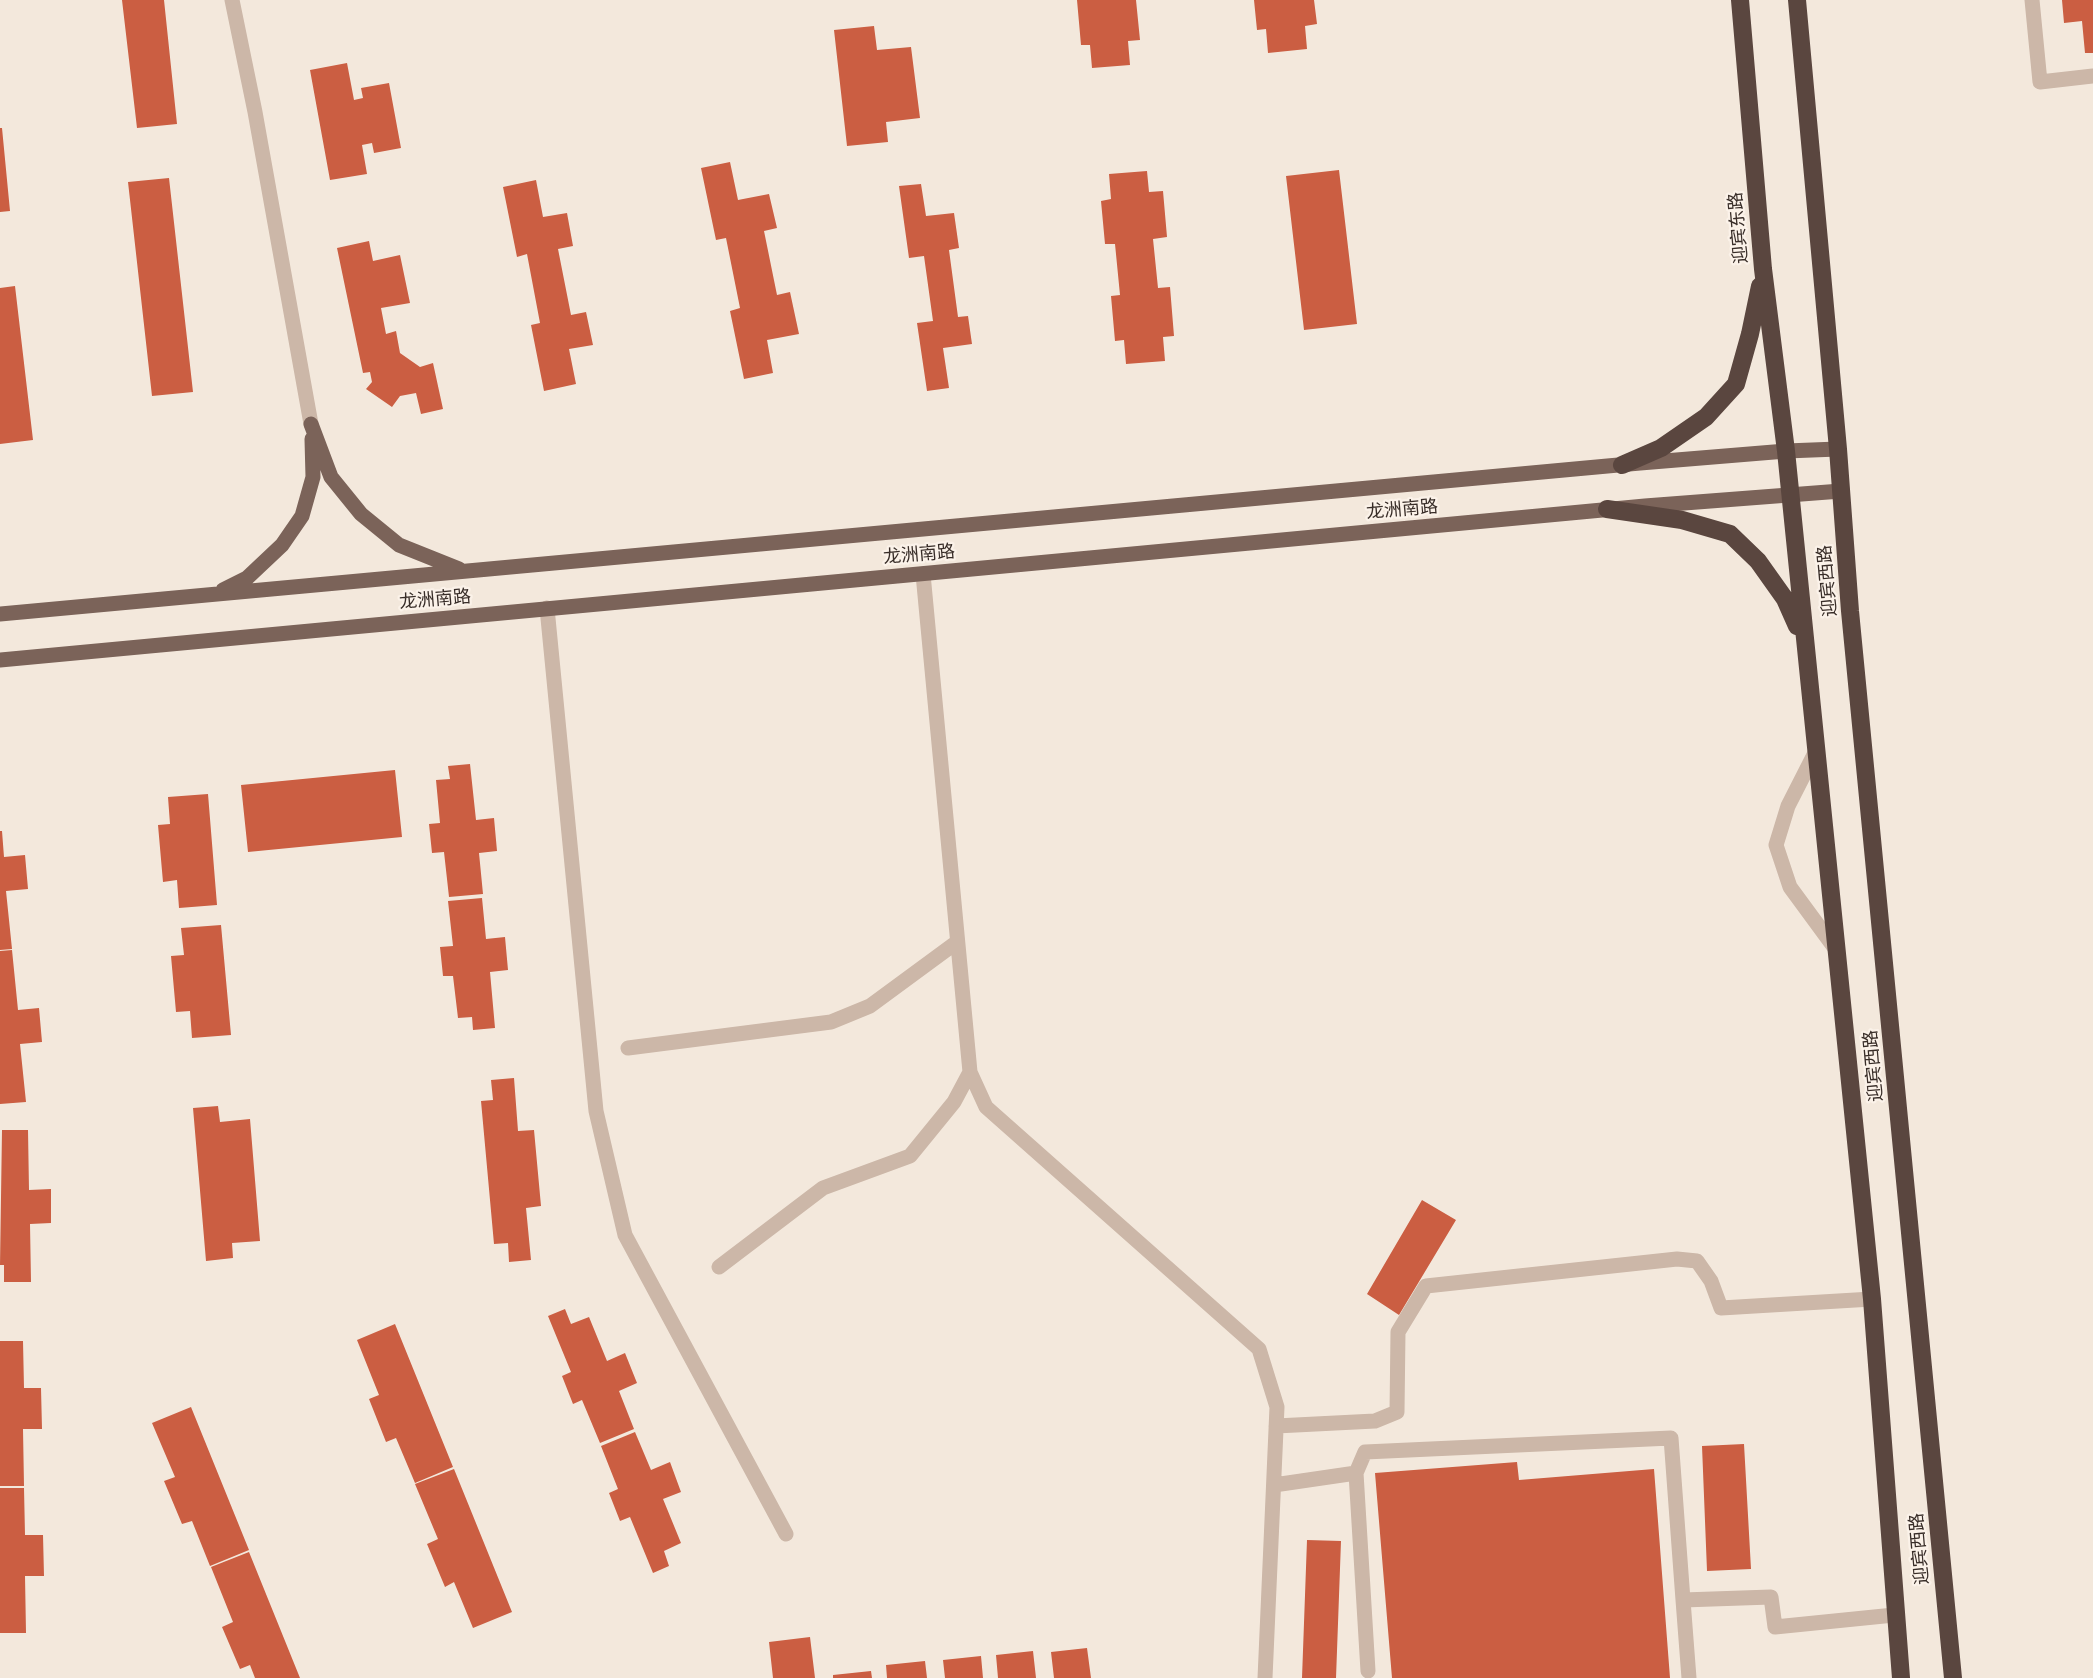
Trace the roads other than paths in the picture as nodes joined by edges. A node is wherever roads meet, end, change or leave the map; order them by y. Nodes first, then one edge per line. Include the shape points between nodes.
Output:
1 (232, 0) edge
2 (1740, 0) edge
3 (1797, 0) edge
4 (2032, 0) edge
5 (2093, 76) edge
6 (1763, 269) junction
7 (311, 423) junction
8 (1838, 449) junction
9 (1786, 451) junction
10 (1622, 465) junction
11 (1841, 491) junction
12 (1790, 494) junction
13 (1606, 509) junction
14 (464, 571) junction
15 (922, 574) junction
16 (215, 594) junction
17 (547, 608) junction
18 (0, 614) edge
19 (1806, 648) junction
20 (0, 660) edge
21 (1816, 751) junction
22 (957, 942) junction
23 (1837, 951) junction
24 (628, 1048) dead end
25 (970, 1072) junction
26 (719, 1267) dead end
27 (1872, 1299) junction
28 (1276, 1426) junction
29 (1356, 1473) junction
30 (1274, 1485) junction
31 (786, 1534) dead end
32 (1683, 1600) junction
33 (1894, 1615) junction
34 (1368, 1671) dead end
35 (1265, 1678) edge
36 (1689, 1678) edge
37 (1900, 1678) edge
38 (1953, 1678) edge

1 - 7 street
2 - 6 highway, 迎宾东路
3 - 8 highway
4 - 5 street via 2040,82
6 - 9 highway, 迎宾东路
6 - 10 highway via 1736,384 1706,417 1661,448
7 - 14 main road via 331,477 361,514 399,545
7 - 16 main road via 313,477 302,516 282,545 247,578
8 - 9 main road, 龙洲南路
8 - 11 highway, 迎宾西路
9 - 10 main road, 龙洲南路
9 - 12 highway, 迎宾西路
10 - 14 main road, 龙洲南路
11 - 12 main road, 龙洲南路
11 - 38 highway, 迎宾西路
12 - 13 main road, 龙洲南路
12 - 19 highway, 迎宾西路
13 - 15 main road, 龙洲南路
13 - 19 highway via 1682,520 1730,534 1758,561 1785,599
14 - 16 main road, 龙洲南路
15 - 17 main road, 龙洲南路
15 - 22 street
16 - 18 main road, 龙洲南路
17 - 20 main road, 龙洲南路
17 - 31 street via 596,1111 625,1236
19 - 21 highway, 迎宾西路
21 - 23 highway, 迎宾西路
21 - 23 street via 1788,806 1776,845 1790,887
22 - 24 street via 870,1006 831,1022
22 - 25 street
23 - 27 highway, 迎宾西路
25 - 26 street via 954,1102 910,1156 823,1188
25 - 28 street via 986,1107 1259,1349 1277,1407
27 - 28 street via 1721,1308 1711,1281 1697,1261 1677,1259 1426,1286 1398,1332 1397,1412 1375,1421
27 - 33 highway, 迎宾西路
28 - 30 street
29 - 30 street
29 - 32 street via 1365,1452 1671,1438
29 - 34 street
30 - 35 street
32 - 33 street via 1771,1597 1775,1627
32 - 36 street
33 - 37 highway, 迎宾西路

